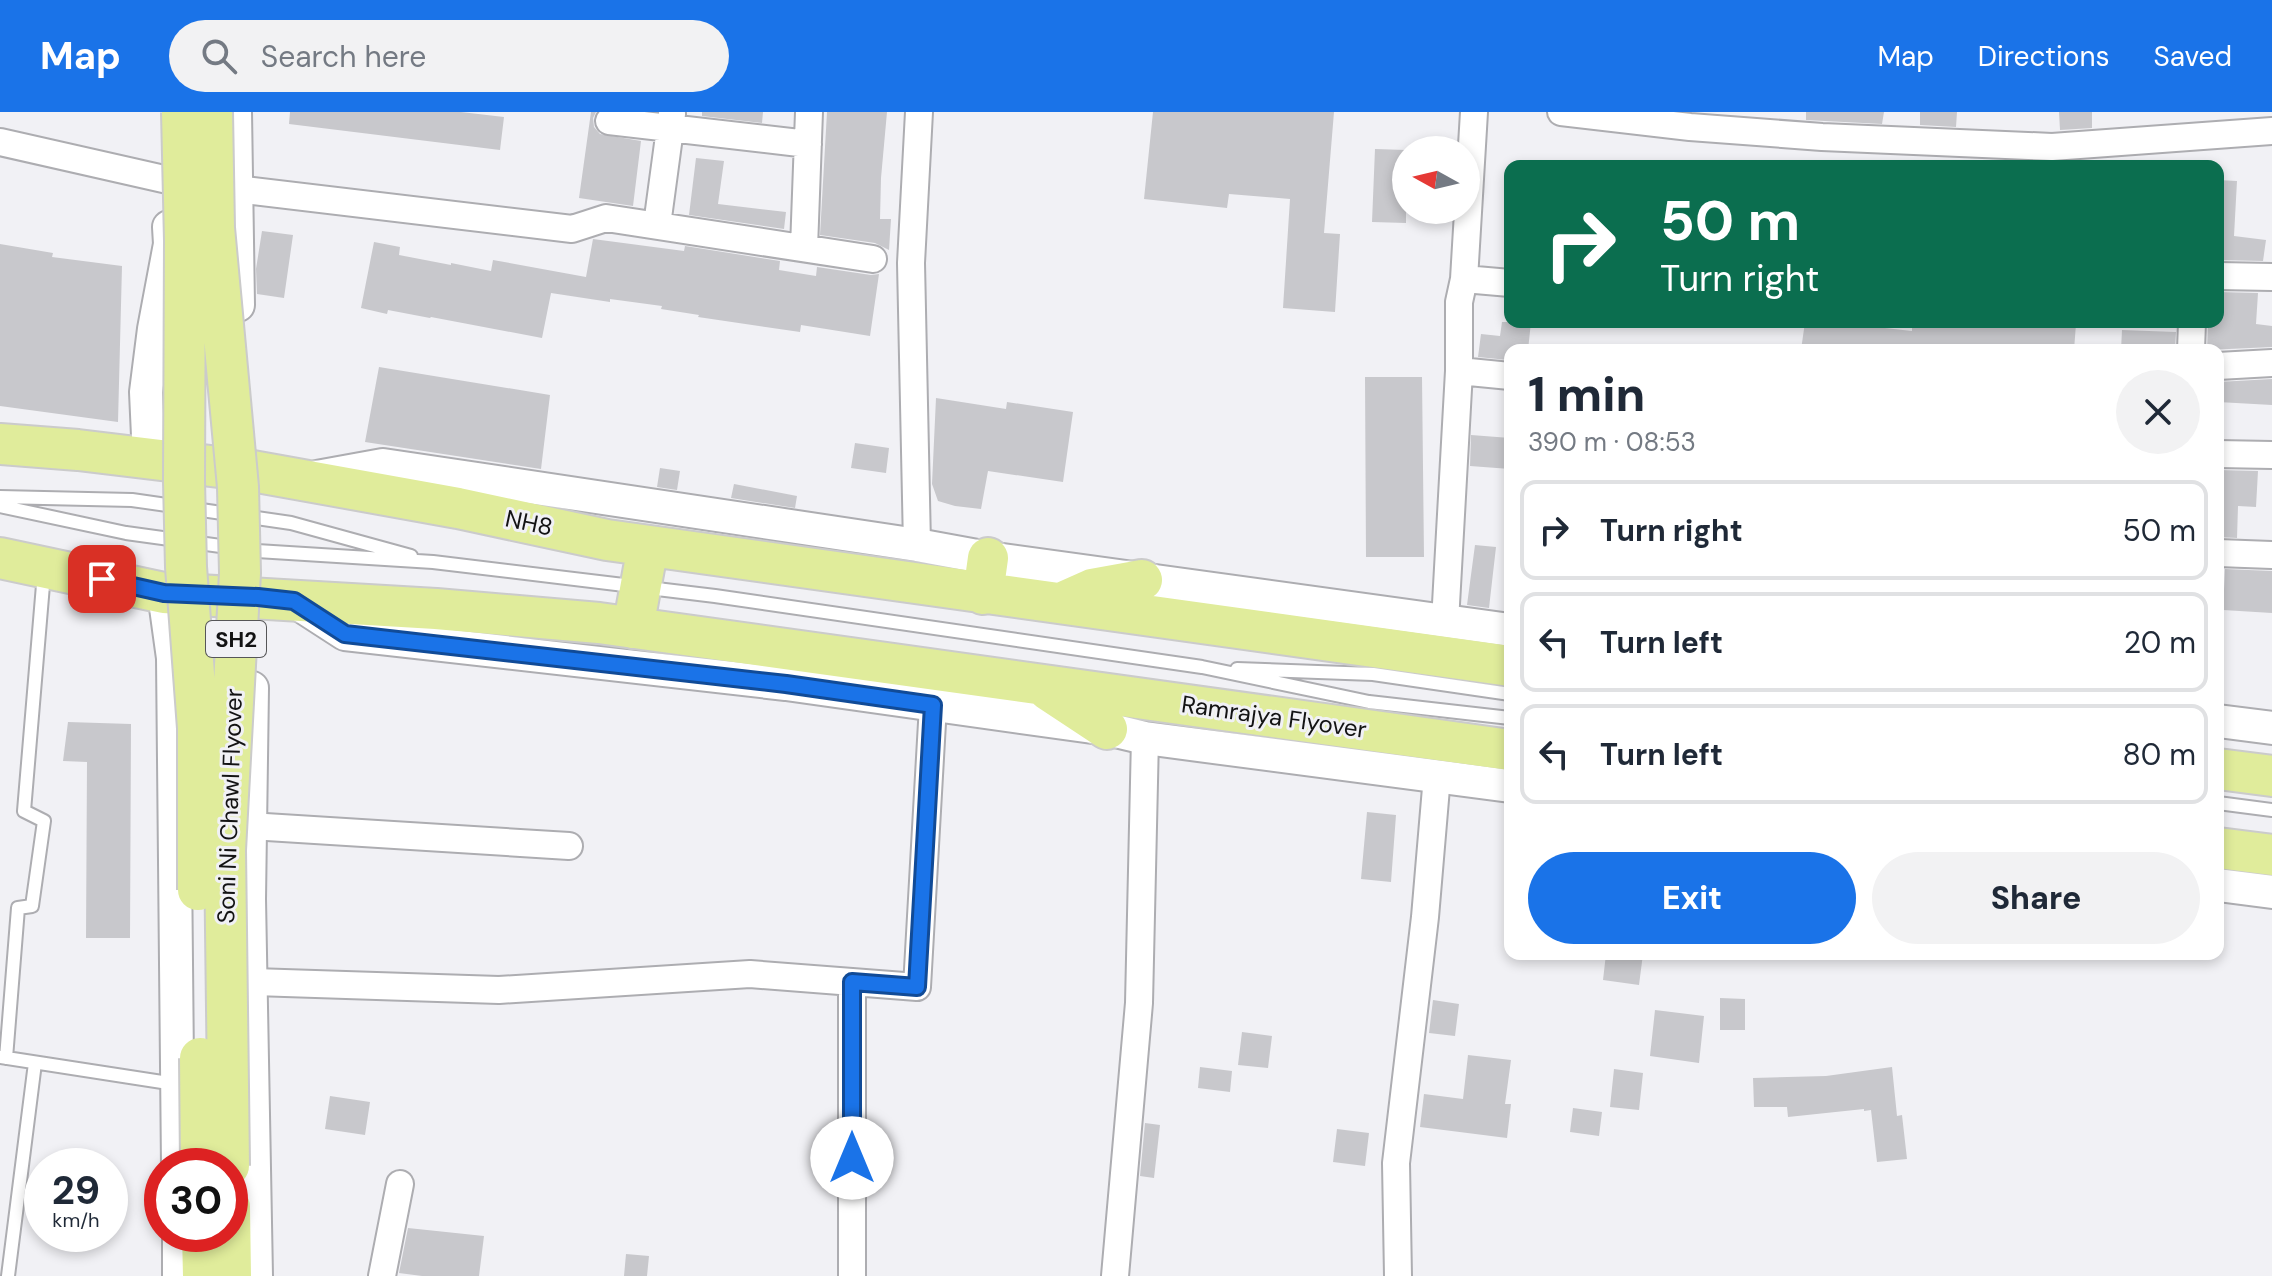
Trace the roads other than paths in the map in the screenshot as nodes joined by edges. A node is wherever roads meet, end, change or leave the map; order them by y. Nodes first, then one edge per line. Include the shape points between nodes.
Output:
1 (165, 112) edge
2 (182, 112) edge
3 (212, 112) edge
4 (235, 112) edge
5 (809, 112) edge
6 (919, 112) edge
7 (1474, 112) edge
8 (1561, 112) edge
9 (1691, 119) edge
10 (671, 120) edge
11 (609, 121) dead end
12 (2272, 131) edge
13 (0, 142) edge
14 (808, 144) junction
15 (168, 180) junction
16 (236, 189) junction
17 (657, 225) junction
18 (804, 248) junction
19 (873, 259) dead end
20 (2224, 276) edge
21 (2272, 277) edge
22 (1464, 279) junction
23 (1504, 282) edge
24 (2272, 363) edge
25 (2224, 366) edge
26 (1459, 371) junction
27 (1504, 375) edge
28 (0, 444) edge
29 (2224, 454) edge
30 (2272, 455) edge
31 (149, 458) junction
32 (252, 471) junction
33 (298, 480) junction
34 (0, 497) edge
35 (0, 506) edge
36 (917, 545) junction
37 (648, 546) junction
38 (2224, 553) edge
39 (2272, 555) edge
40 (0, 558) edge
41 (433, 562) junction
42 (58, 570) junction
43 (986, 576) junction
44 (1142, 580) junction
45 (640, 586) junction
46 (164, 593) junction
47 (276, 599) junction
48 (1058, 604) junction
49 (1445, 622) junction
50 (633, 628) junction
51 (1504, 629) edge
52 (1504, 665) edge
53 (1202, 667) junction
54 (1038, 684) junction
55 (1504, 693) edge
56 (933, 705) junction
57 (1504, 717) edge
58 (2224, 722) edge
59 (2272, 728) edge
60 (1107, 729) junction
61 (1145, 738) junction
62 (1504, 749) edge
63 (2224, 770) edge
64 (1437, 776) junction
65 (2272, 776) edge
66 (1504, 785) edge
67 (2224, 804) edge
68 (2272, 810) edge
69 (250, 826) junction
70 (569, 846) dead end
71 (2224, 849) edge
72 (2272, 855) edge
73 (2224, 886) edge
74 (2272, 892) edge
75 (251, 982) junction
76 (852, 982) junction
77 (3, 1058) edge
78 (35, 1063) junction
79 (178, 1085) junction
80 (178, 1148) edge
81 (201, 1148) edge
82 (229, 1148) edge
83 (400, 1184) dead end
84 (179, 1252) edge
85 (202, 1252) edge
86 (231, 1252) edge
87 (8, 1276) edge
88 (179, 1276) edge
89 (203, 1276) edge
90 (231, 1276) edge
91 (256, 1276) edge
92 (382, 1276) edge
93 (852, 1276) edge
94 (1115, 1276) edge
95 (1398, 1276) edge

1 - 15 street
2 - 81 main road, Soni Ni Chawl Flyover / SH2, bridge via 186,567 198,728
3 - 82 main road, Soni Ni Chawl Flyover / SH2, bridge via 214,228 238,487 240,573 225,850
4 - 16 street
5 - 14 street
6 - 36 street via 911,263
7 - 22 street
8 - 9 street
9 - 12 street via 1822,137 2052,147
10 - 11 street
10 - 14 street
10 - 17 street
13 - 15 street
14 - 18 street
15 - 31 street via 170,244 146,392
16 - 17 street via 572,229 606,218
16 - 32 street via 238,322
17 - 18 street
18 - 19 street
20 - 21 street
22 - 23 street
22 - 26 street
24 - 25 street
26 - 27 street
26 - 49 street
28 - 31 main road, NH8
29 - 30 street
31 - 32 main road, NH8
32 - 33 main road, NH8
33 - 36 street via 383,465
33 - 37 main road, NH8
34 - 41 lane via 132,500 291,523
35 - 41 lane via 126,533 257,551
36 - 43 street
37 - 43 main road, NH8
37 - 45 main road
38 - 39 street
40 - 42 main road
41 - 45 lane
42 - 46 main road, Ramrajya Flyover
42 - 77 lane via 24,811 44,821 32,906 18,908
43 - 44 street
43 - 48 main road, NH8
44 - 48 main road via 1092,589
44 - 49 street
45 - 50 main road
45 - 53 lane
46 - 47 main road, Ramrajya Flyover
46 - 79 street via 173,658
47 - 50 main road, Ramrajya Flyover
47 - 56 street via 345,634
47 - 69 street via 253,651
48 - 52 main road
49 - 51 street
50 - 54 main road, Ramrajya Flyover
53 - 55 lane via 1373,674
53 - 57 lane via 1369,702
54 - 60 main road
54 - 62 main road, Ramrajya Flyover
56 - 60 street
56 - 76 street via 917,987
58 - 59 street
60 - 61 street
61 - 64 street
61 - 94 street via 1139,1003
63 - 65 main road
64 - 66 street
64 - 95 street via 1396,1163
67 - 68 lane
69 - 70 street
69 - 75 street
71 - 72 main road
73 - 74 street
75 - 76 street via 499,990 750,974
75 - 91 street
76 - 93 street
77 - 78 lane
78 - 79 lane
78 - 87 lane
79 - 80 street
83 - 92 street
84 - 88 street
85 - 89 main road
86 - 90 main road

